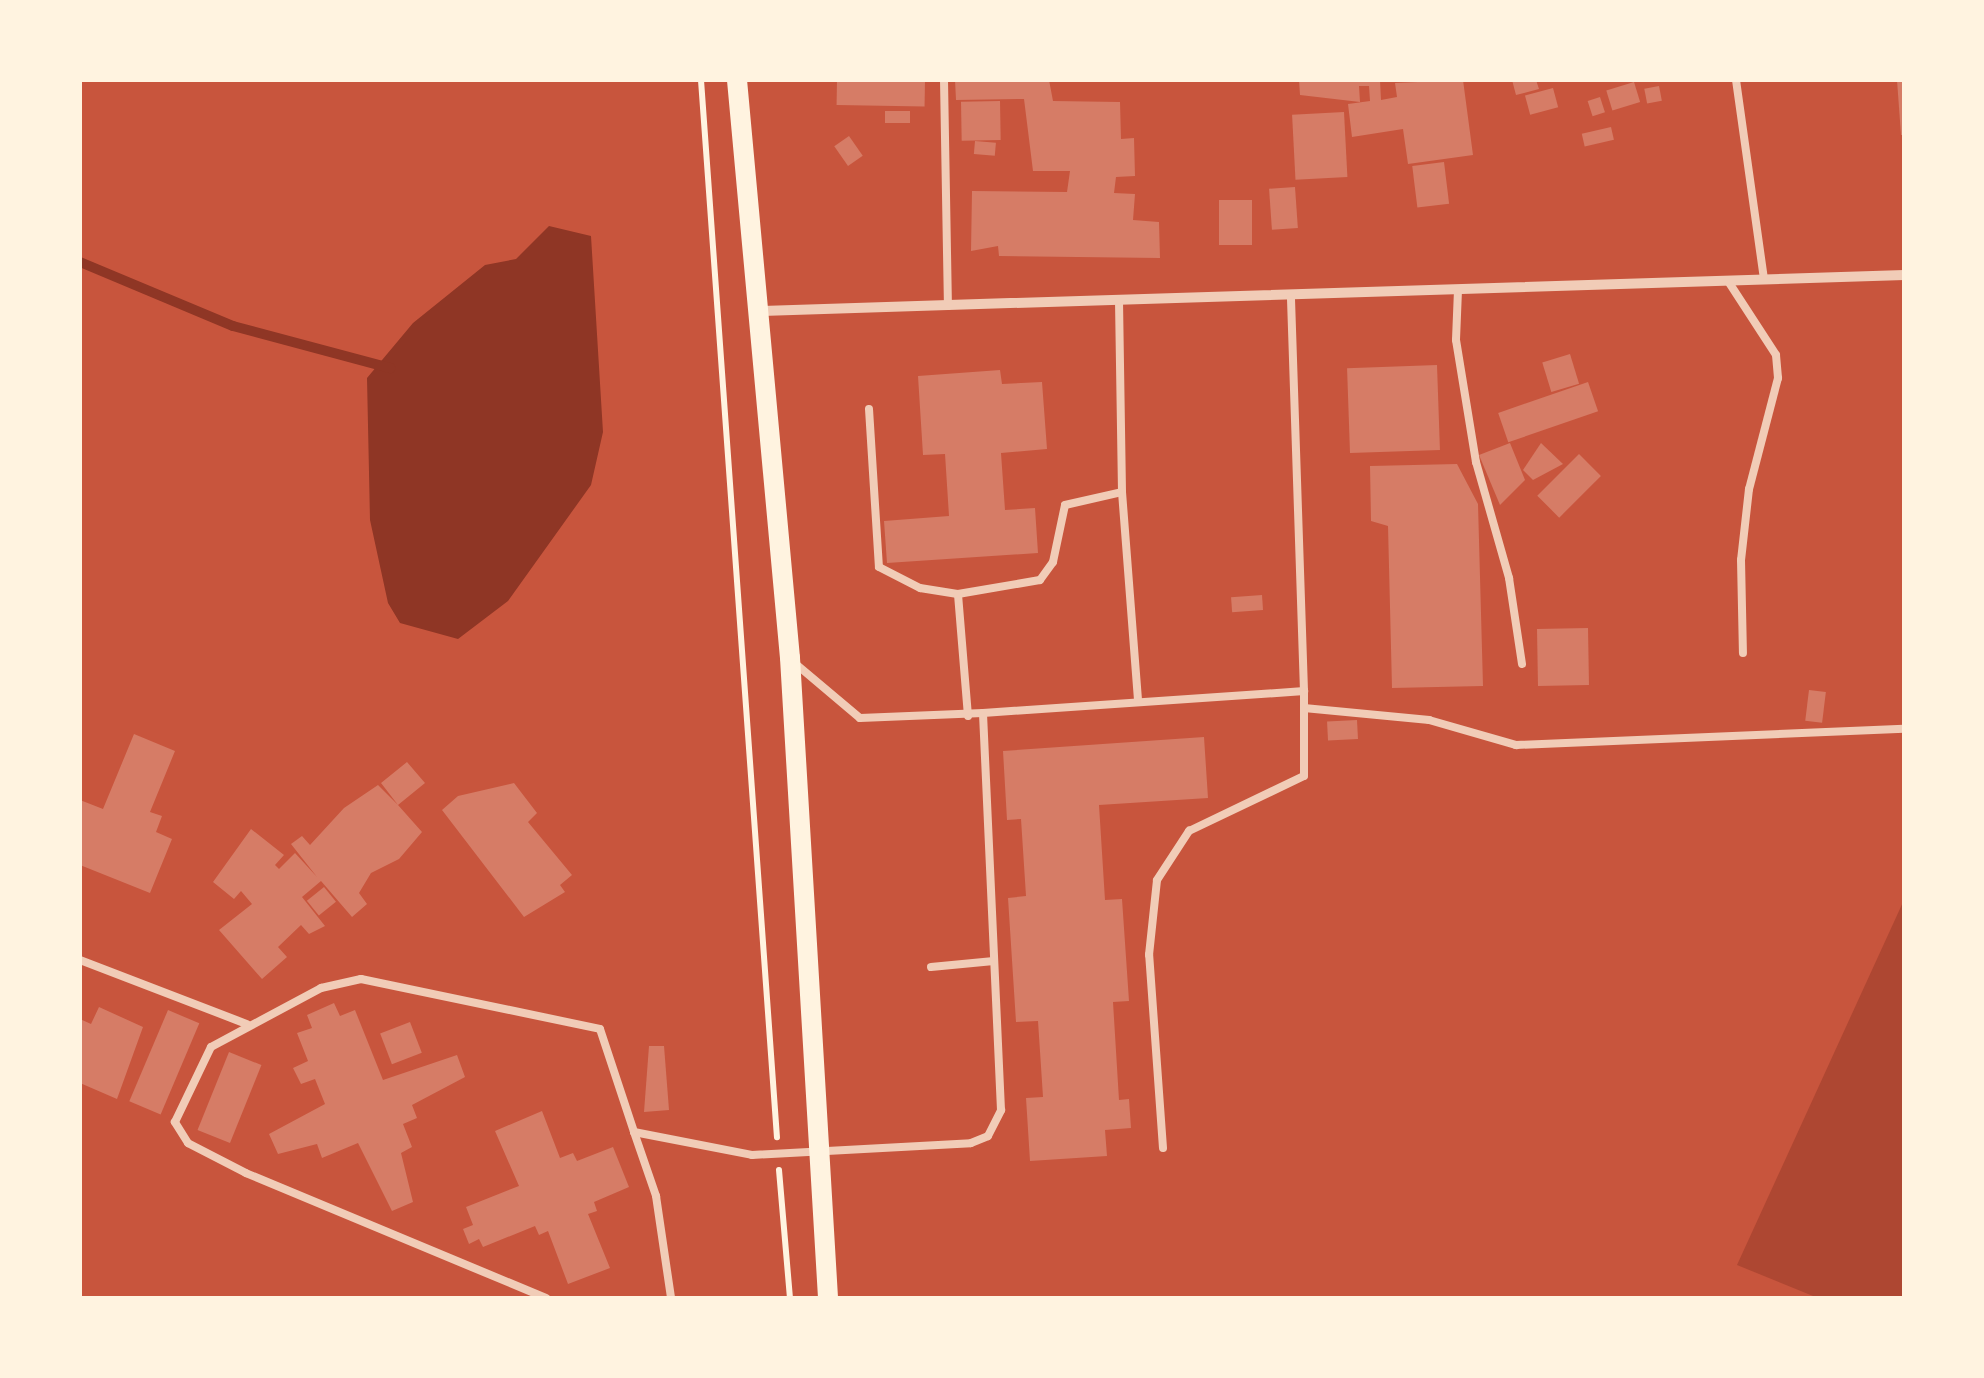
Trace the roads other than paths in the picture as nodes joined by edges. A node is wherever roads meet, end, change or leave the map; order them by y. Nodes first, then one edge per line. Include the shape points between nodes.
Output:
1 (737, 80) edge
2 (944, 80) edge
3 (1736, 80) edge
4 (1904, 275) edge
5 (1764, 280) junction
6 (1728, 281) junction
7 (1458, 290) junction
8 (1291, 295) junction
9 (1119, 301) junction
10 (948, 306) junction
11 (758, 312) junction
12 (869, 409) dead end
13 (1122, 492) junction
14 (958, 594) junction
15 (1743, 653) dead end
16 (790, 658) junction
17 (1522, 664) dead end
18 (1304, 692) junction
19 (1138, 699) junction
20 (1304, 708) junction
21 (983, 713) junction
22 (968, 716) junction
23 (1904, 728) edge
24 (80, 960) edge
25 (994, 961) junction
26 (931, 967) dead end
27 (247, 1024) junction
28 (634, 1132) junction
29 (1163, 1148) dead end
30 (818, 1152) junction
31 (546, 1298) edge
32 (671, 1298) edge
33 (828, 1298) edge

1 - 11 main road
2 - 10 lane
3 - 5 lane
4 - 5 street
5 - 6 street
6 - 7 street
6 - 15 lane via 1776,355 1778,378 1750,489 1741,560
7 - 8 street
7 - 17 lane via 1456,340 1480,484 1509,578
8 - 9 street
8 - 18 lane
9 - 10 street
9 - 13 lane
10 - 11 street
11 - 16 main road
12 - 14 lane via 879,566 909,584
13 - 14 lane via 1065,505 1053,562 1040,580
13 - 19 lane
14 - 22 lane
16 - 22 lane via 860,718
16 - 30 main road
18 - 19 lane
18 - 20 lane
19 - 21 lane
20 - 23 lane via 1429,720 1516,745
20 - 29 lane via 1304,776 1189,831 1157,880 1149,955
21 - 22 lane
21 - 25 lane
24 - 27 lane
25 - 26 lane
25 - 30 lane via 1001,1110 995,1130 971,1142
27 - 28 lane via 320,988 361,979 600,1029
27 - 31 lane via 211,1046 175,1125 188,1142 246,1174
28 - 30 lane via 778,1154
28 - 32 lane via 656,1196
30 - 33 main road

